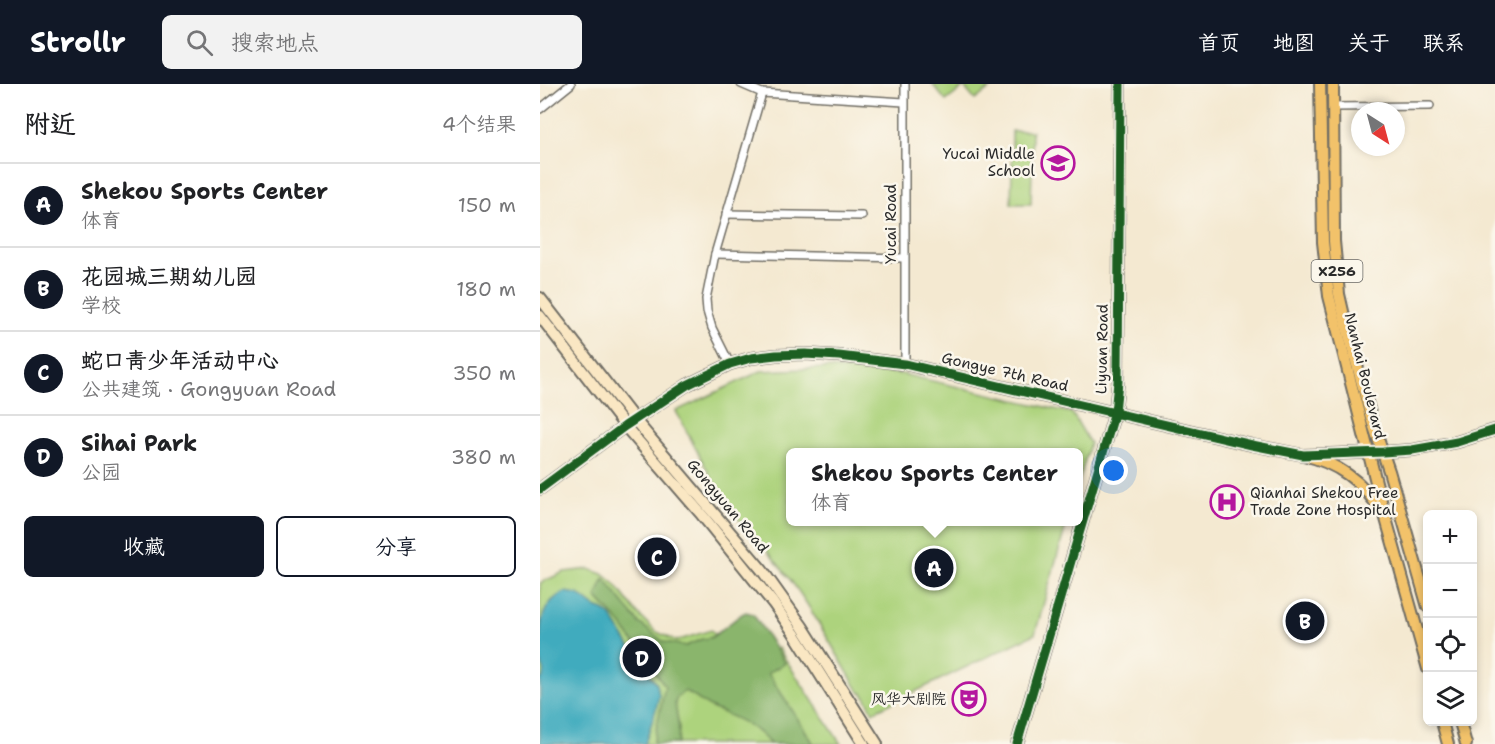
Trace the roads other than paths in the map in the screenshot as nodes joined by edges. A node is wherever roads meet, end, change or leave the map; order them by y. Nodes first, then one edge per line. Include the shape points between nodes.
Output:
1 (571, 84) edge
2 (741, 84) edge
3 (905, 84) edge
4 (1120, 84) edge
5 (1320, 84) edge
6 (1332, 84) edge
7 (762, 93) junction
8 (904, 102) junction
9 (1430, 106) dead end
10 (1333, 107) junction
11 (540, 109) edge
12 (726, 214) junction
13 (862, 216) dead end
14 (715, 254) junction
15 (904, 258) junction
16 (540, 298) edge
17 (540, 316) edge
18 (730, 364) junction
19 (905, 364) junction
20 (1115, 412) junction
21 (630, 423) junction
22 (1495, 430) edge
23 (1383, 452) junction
24 (1368, 453) junction
25 (1303, 455) junction
26 (540, 488) edge
27 (1083, 520) edge
28 (1387, 524) junction
29 (1081, 526) edge
30 (1423, 589) edge
31 (1423, 651) edge
32 (1443, 726) edge
33 (1461, 726) edge
34 (864, 744) edge
35 (877, 744) edge
36 (1017, 744) edge
37 (1448, 744) edge
38 (1466, 744) edge

1 - 11 street
2 - 7 street
3 - 8 street, Yucai Road
4 - 20 street, Liyuan Road
5 - 24 main road, Nanhai Boulevard / X256 via 1325,268 1334,322
6 - 10 main road, Nanhai Boulevard / X256
7 - 8 street
7 - 12 street
8 - 15 street, Yucai Road
9 - 10 street
10 - 23 main road, Nanhai Boulevard / X256 via 1334,241 1340,294
12 - 13 street
12 - 14 street
14 - 15 street
14 - 18 street via 707,311
15 - 19 street, Yucai Road
16 - 21 street, Gongyuan Road
17 - 21 street, Gongyuan Road
18 - 19 street, Gongye 7th Road via 751,358 805,354
18 - 21 street, Gongye 7th Road via 687,385
19 - 20 street, Gongye 7th Road
20 - 25 street, Gongye 7th Road
20 - 27 street, Liyuan Road
21 - 26 street, Gongye 7th Road
21 - 34 street, Gongyuan Road via 773,603
21 - 35 street, Gongyuan Road via 762,570
22 - 23 street, Gongye 7th Road via 1457,442
23 - 24 street, Gongye 7th Road
23 - 30 main road, Nanhai Boulevard / X256
24 - 25 street, Gongye 7th Road
24 - 28 main road, Nanhai Boulevard / X256
25 - 28 main road via 1349,476 1377,505
28 - 31 main road, Nanhai Boulevard / X256
29 - 36 street, Liyuan Road
32 - 37 main road
33 - 38 main road

